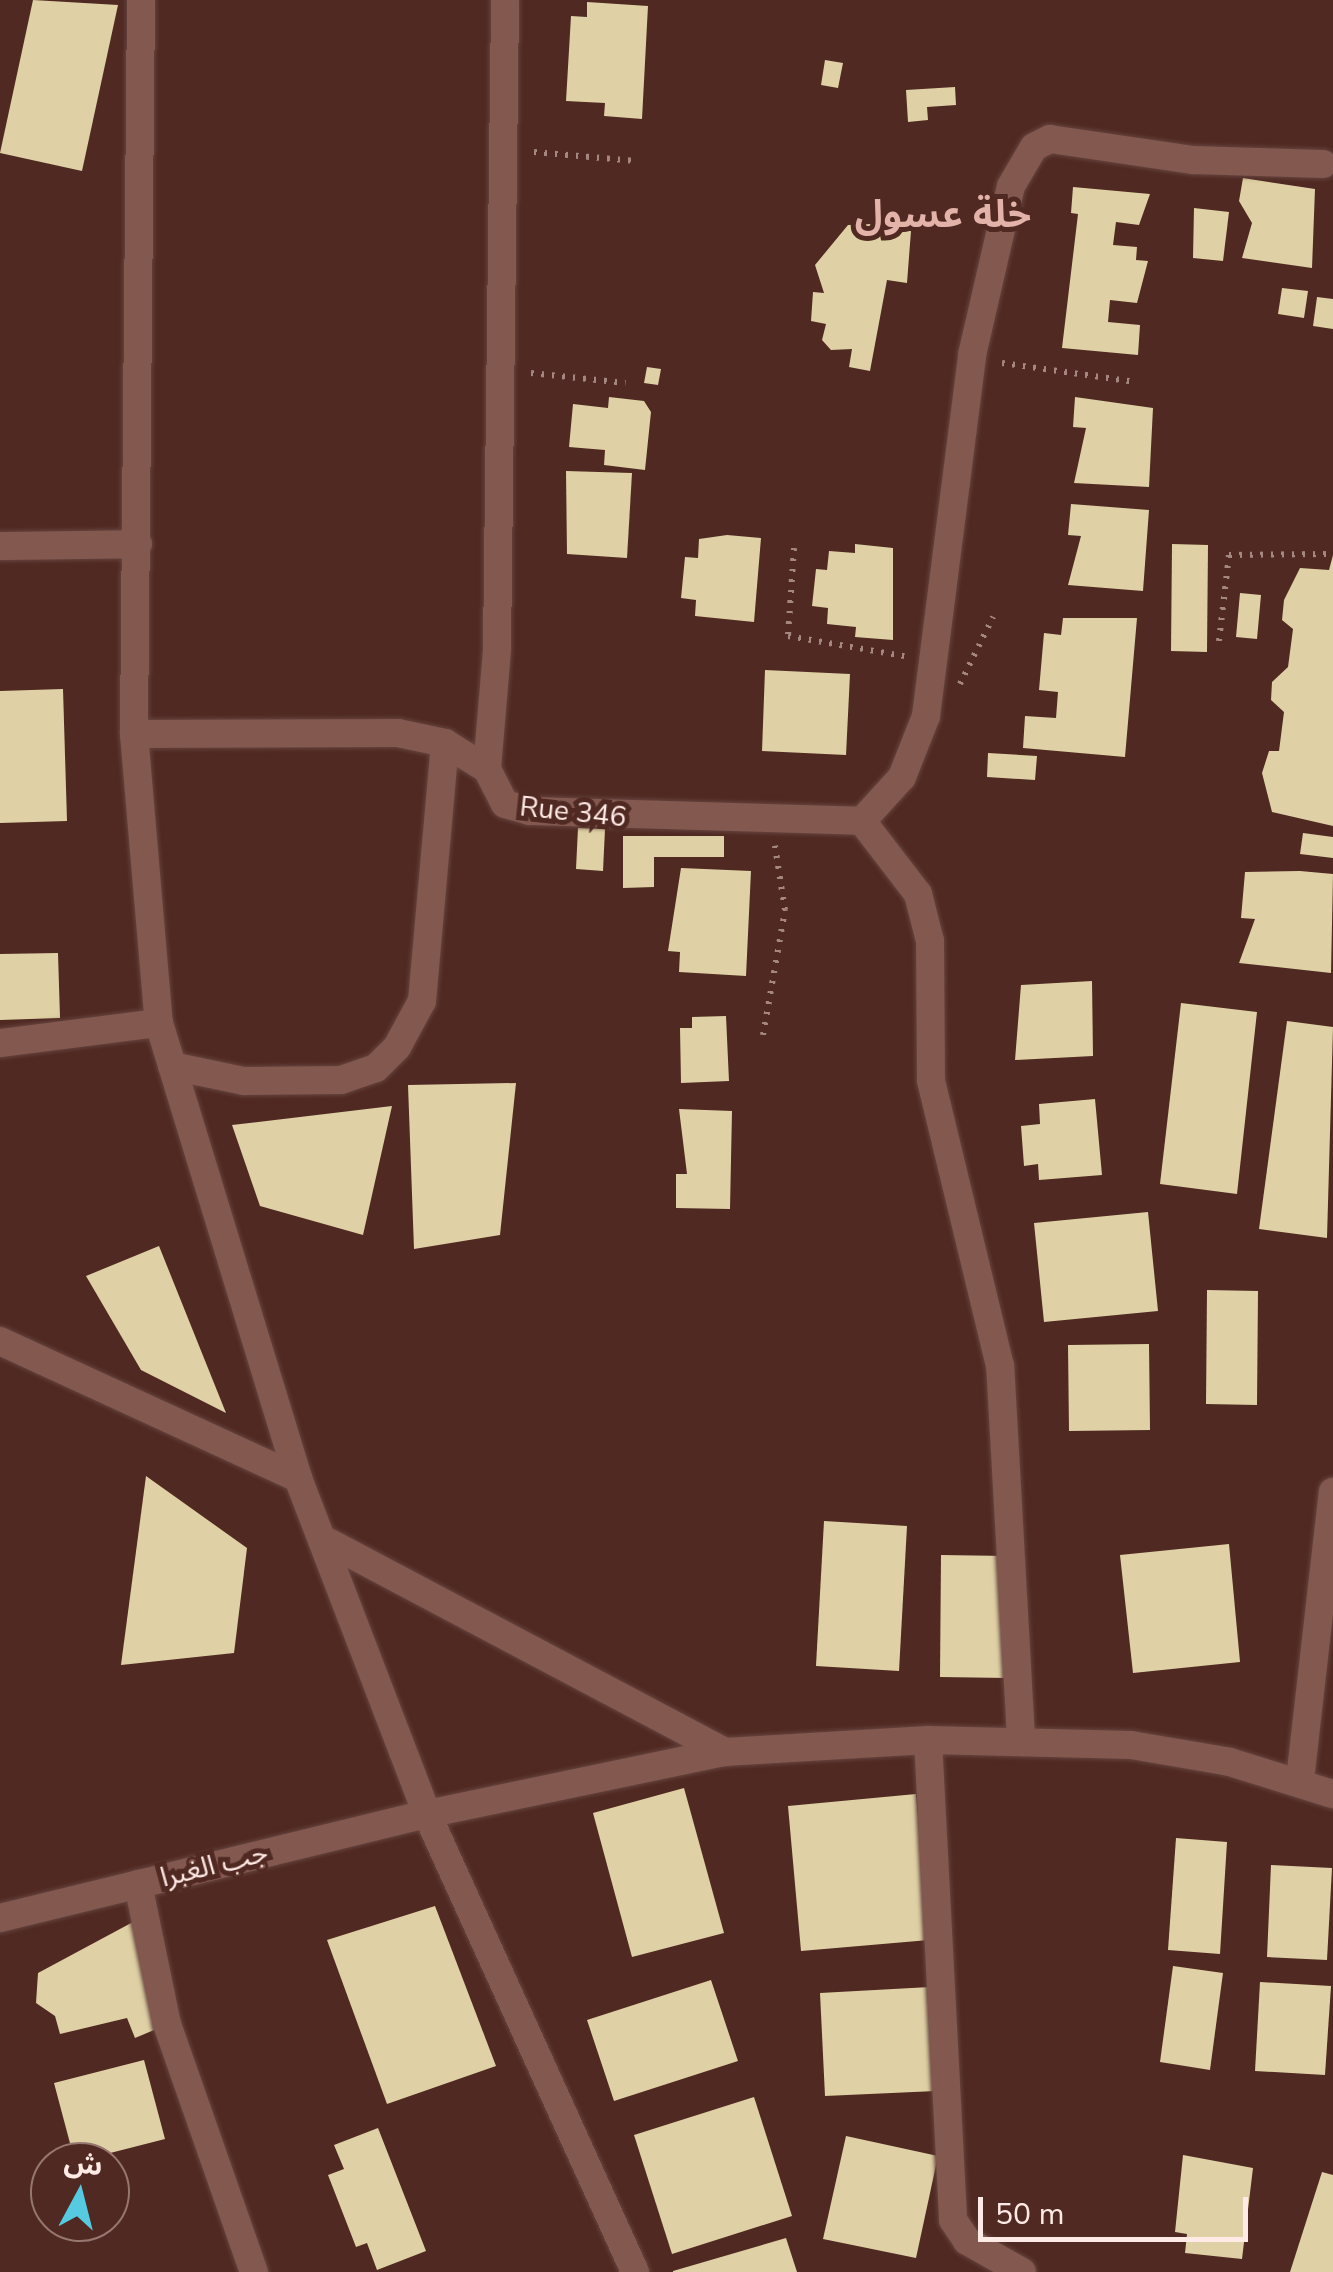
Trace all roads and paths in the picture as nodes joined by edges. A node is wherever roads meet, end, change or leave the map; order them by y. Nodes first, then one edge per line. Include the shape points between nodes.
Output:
1 (141, 0) edge
2 (505, 0) edge
3 (503, 153) junction
4 (636, 161) dead end
5 (1323, 164) dead end
6 (972, 356) junction
7 (500, 370) junction
8 (625, 382) dead end
9 (1136, 382) dead end
10 (138, 544) junction
11 (0, 546) edge
12 (794, 548) dead end
13 (1333, 554) edge
14 (1218, 641) dead end
15 (936, 659) junction
16 (134, 734) junction
17 (445, 743) junction
18 (487, 769) junction
19 (862, 821) junction
20 (772, 825) junction
21 (159, 1023) junction
22 (763, 1035) dead end
23 (0, 1043) edge
24 (172, 1066) junction
25 (0, 1341) edge
26 (298, 1478) junction
27 (1333, 1492) edge
28 (330, 1543) junction
29 (1021, 1738) junction
30 (928, 1740) junction
31 (725, 1752) junction
32 (1300, 1780) junction
33 (1333, 1794) edge
34 (428, 1814) junction
35 (138, 1884) junction
36 (0, 1918) edge
37 (254, 2272) edge
38 (635, 2272) edge
39 (1022, 2272) edge

1 - 10 street
2 - 3 street
3 - 4 path
3 - 7 street
5 - 6 street via 1193,160 1050,138 1034,147 1011,186
6 - 9 path
6 - 15 street
7 - 8 path
7 - 18 street
10 - 11 street
10 - 16 street
12 - 15 path via 788,636
13 - 14 path via 1228,555
15 - 19 street via 902,777
16 - 17 street, Rue 346 via 327,728
16 - 21 street
17 - 18 street, Rue 346
17 - 24 street via 422,1001 397,1046 376,1068 341,1080 244,1081
18 - 20 street, Rue 346 via 505,804 530,811
19 - 20 street, Rue 346
19 - 29 street via 918,894 930,941 931,1080 1000,1366
20 - 22 path via 785,910
21 - 23 street
21 - 24 street
24 - 26 street
25 - 26 street
26 - 28 street
27 - 32 street
28 - 31 street
28 - 34 street
29 - 30 street, جب الغبرا
29 - 32 street, جب الغبرا via 1131,1745
30 - 31 street, جب الغبرا
30 - 39 street via 953,2220 967,2241
31 - 34 street, جب الغبرا
32 - 33 street, جب الغبرا
34 - 35 street, جب الغبرا
34 - 38 street
35 - 36 street, جب الغبرا
35 - 37 street via 167,2024

